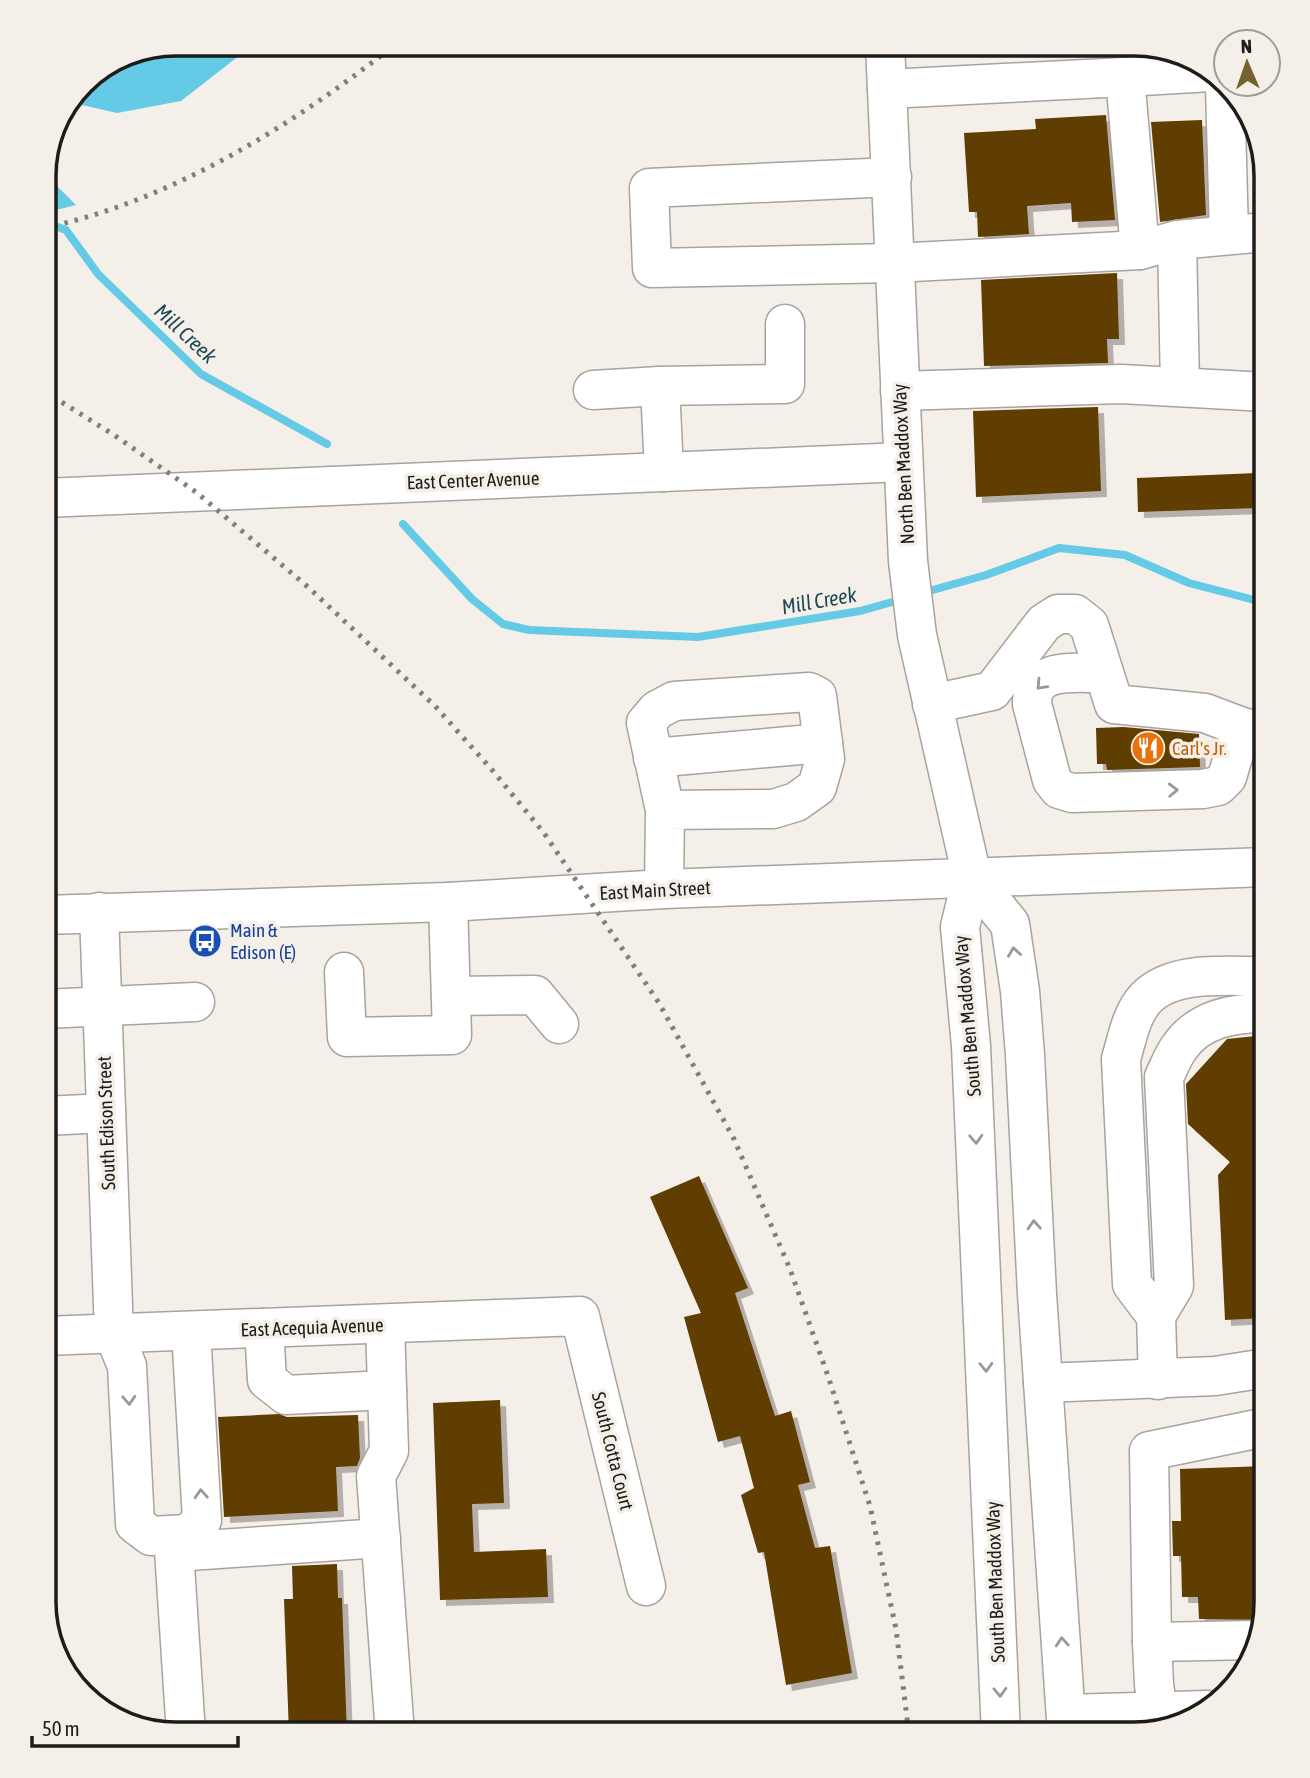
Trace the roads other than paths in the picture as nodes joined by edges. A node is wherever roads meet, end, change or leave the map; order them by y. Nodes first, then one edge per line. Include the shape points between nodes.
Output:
1 (886, 56) edge
2 (1196, 73) edge
3 (1125, 77) junction
4 (887, 89) junction
5 (1225, 99) edge
6 (892, 177) junction
7 (1254, 233) edge
8 (1229, 234) junction
9 (1177, 240) junction
10 (1140, 250) junction
11 (894, 263) junction
12 (785, 324) dead end
13 (660, 386) junction
14 (1180, 387) junction
15 (593, 390) dead end
16 (900, 391) junction
17 (1254, 391) edge
18 (903, 462) junction
19 (664, 471) junction
20 (56, 497) edge
21 (1104, 673) junction
22 (932, 704) junction
23 (1254, 729) edge
24 (823, 743) junction
25 (653, 758) junction
26 (665, 810) junction
27 (1254, 866) edge
28 (972, 877) junction
29 (664, 889) junction
30 (448, 902) junction
31 (99, 912) junction
32 (56, 914) edge
33 (344, 972) dead end
34 (1254, 976) edge
35 (451, 996) junction
36 (195, 1002) dead end
37 (102, 1007) junction
38 (56, 1009) edge
39 (1254, 1013) edge
40 (559, 1024) dead end
41 (106, 1113) junction
42 (56, 1115) edge
43 (1156, 1316) junction
44 (580, 1317) joint
45 (384, 1324) junction
46 (264, 1328) junction
47 (191, 1331) junction
48 (114, 1334) junction
49 (56, 1336) edge
50 (1254, 1370) edge
51 (1158, 1380) junction
52 (1043, 1383) junction
53 (387, 1390) junction
54 (1254, 1429) edge
55 (381, 1538) junction
56 (174, 1543) junction
57 (646, 1586) dead end
58 (1248, 1640) edge
59 (1152, 1642) junction
60 (1160, 1719) edge
61 (186, 1722) edge
62 (395, 1722) edge
63 (1000, 1722) edge
64 (1067, 1722) edge
65 (1104, 1722) edge

1 - 4 street, North Ben Maddox Way
2 - 3 street
3 - 4 street
3 - 10 street
4 - 6 street, North Ben Maddox Way
5 - 8 street
6 - 11 street, North Ben Maddox Way
6 - 11 street via 649,188 652,268
7 - 8 street
8 - 9 street
9 - 10 street
9 - 14 street
10 - 11 street
11 - 16 street, North Ben Maddox Way
12 - 13 street via 785,383
13 - 15 street
13 - 19 street
14 - 16 street via 1121,384
14 - 17 street
16 - 18 street, North Ben Maddox Way
18 - 19 street, East Center Avenue
18 - 22 street, North Ben Maddox Way via 917,635
19 - 20 street, East Center Avenue
21 - 22 street via 1089,625 1075,614 1058,614 1044,623 992,691
21 - 23 street via 1114,704 1205,713
21 -> 23 street via 1053,674 1032,692 1052,780 1059,789 1072,793 1218,786
22 - 28 street, North Ben Maddox Way
24 - 25 street
24 - 25 street via 819,703 810,692 674,701 646,723
24 - 26 street via 825,759 817,787 796,802 773,809
25 - 26 street
26 - 29 street
27 - 28 street, East Main Street
28 - 29 street, East Main Street
52 -> 28 street via 1020,991 1010,924
28 -> 63 street, South Ben Maddox Way via 960,927 972,1059
29 - 30 street, East Main Street
30 - 31 street, East Main Street
30 - 35 street
31 - 32 street, East Main Street
31 - 37 street, South Edison Street
33 - 35 street via 347,1037 452,1035
34 - 43 street via 1190,978 1167,984 1145,998 1131,1023 1121,1059 1132,1284
35 - 40 street via 536,995
36 - 37 street
37 - 38 street
37 - 41 street, South Edison Street
39 - 43 street via 1235,1013 1203,1024 1180,1046 1164,1077 1174,1286
41 - 42 street
41 - 48 street, South Edison Street
43 - 51 street
44 - 45 street, East Acequia Avenue
44 - 57 street, South Cotta Court
45 - 46 street, East Acequia Avenue
45 - 53 street
46 - 47 street, East Acequia Avenue
46 - 53 street via 267,1380 286,1395
47 - 48 street, East Acequia Avenue
56 -> 47 street via 202,1520
48 - 49 street, East Acequia Avenue
48 -> 56 street, South Edison Street via 127,1366 135,1524 151,1536
50 - 51 street
51 - 52 street
64 -> 52 street
53 - 55 street via 389,1451 376,1476
54 - 59 street via 1149,1451
55 - 56 street
55 - 62 street
56 - 61 street
58 - 59 street
59 - 60 street
60 - 65 street

